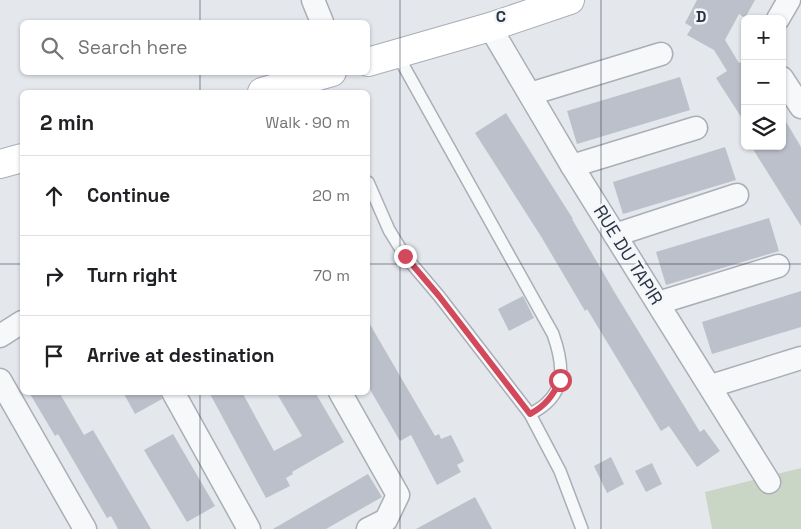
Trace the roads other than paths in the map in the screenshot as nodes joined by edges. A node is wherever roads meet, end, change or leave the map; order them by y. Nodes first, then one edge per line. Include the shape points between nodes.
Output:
1 (313, 0) edge
2 (570, 0) edge
3 (789, 0) edge
4 (780, 15) edge
5 (321, 20) edge
6 (490, 26) junction
7 (397, 54) junction
8 (660, 54) dead end
9 (370, 61) edge
10 (324, 81) edge
11 (786, 84) edge
12 (273, 90) edge
13 (530, 94) junction
14 (801, 107) edge
15 (696, 128) dead end
16 (20, 159) edge
17 (0, 164) edge
18 (572, 166) junction
19 (370, 187) edge
20 (737, 195) dead end
21 (615, 235) junction
22 (778, 266) dead end
23 (658, 303) junction
24 (20, 323) edge
25 (0, 336) edge
26 (801, 358) edge
27 (0, 380) edge
28 (711, 386) junction
29 (175, 395) edge
30 (342, 395) edge
31 (530, 414) junction
32 (769, 482) dead end
33 (85, 529) edge
34 (249, 529) edge
35 (368, 529) edge
36 (582, 529) edge

1 - 5 street
2 - 6 street
3 - 4 street
6 - 7 street
6 - 13 street, RUE DU TAPIR
7 - 9 street
7 - 31 lane via 554,334 562,360 560,380 552,398
8 - 13 street
10 - 12 street
11 - 14 street
13 - 18 street, RUE DU TAPIR
15 - 18 street
16 - 17 street
18 - 21 street, RUE DU TAPIR
19 - 31 lane via 389,230 405,256
20 - 21 street
21 - 23 street, RUE DU TAPIR
22 - 23 street
23 - 28 street, RUE DU TAPIR
24 - 25 street
26 - 28 street
27 - 33 street
28 - 32 street, RUE DU TAPIR
29 - 34 street
30 - 35 street via 398,495 386,520
31 - 36 lane via 560,471

